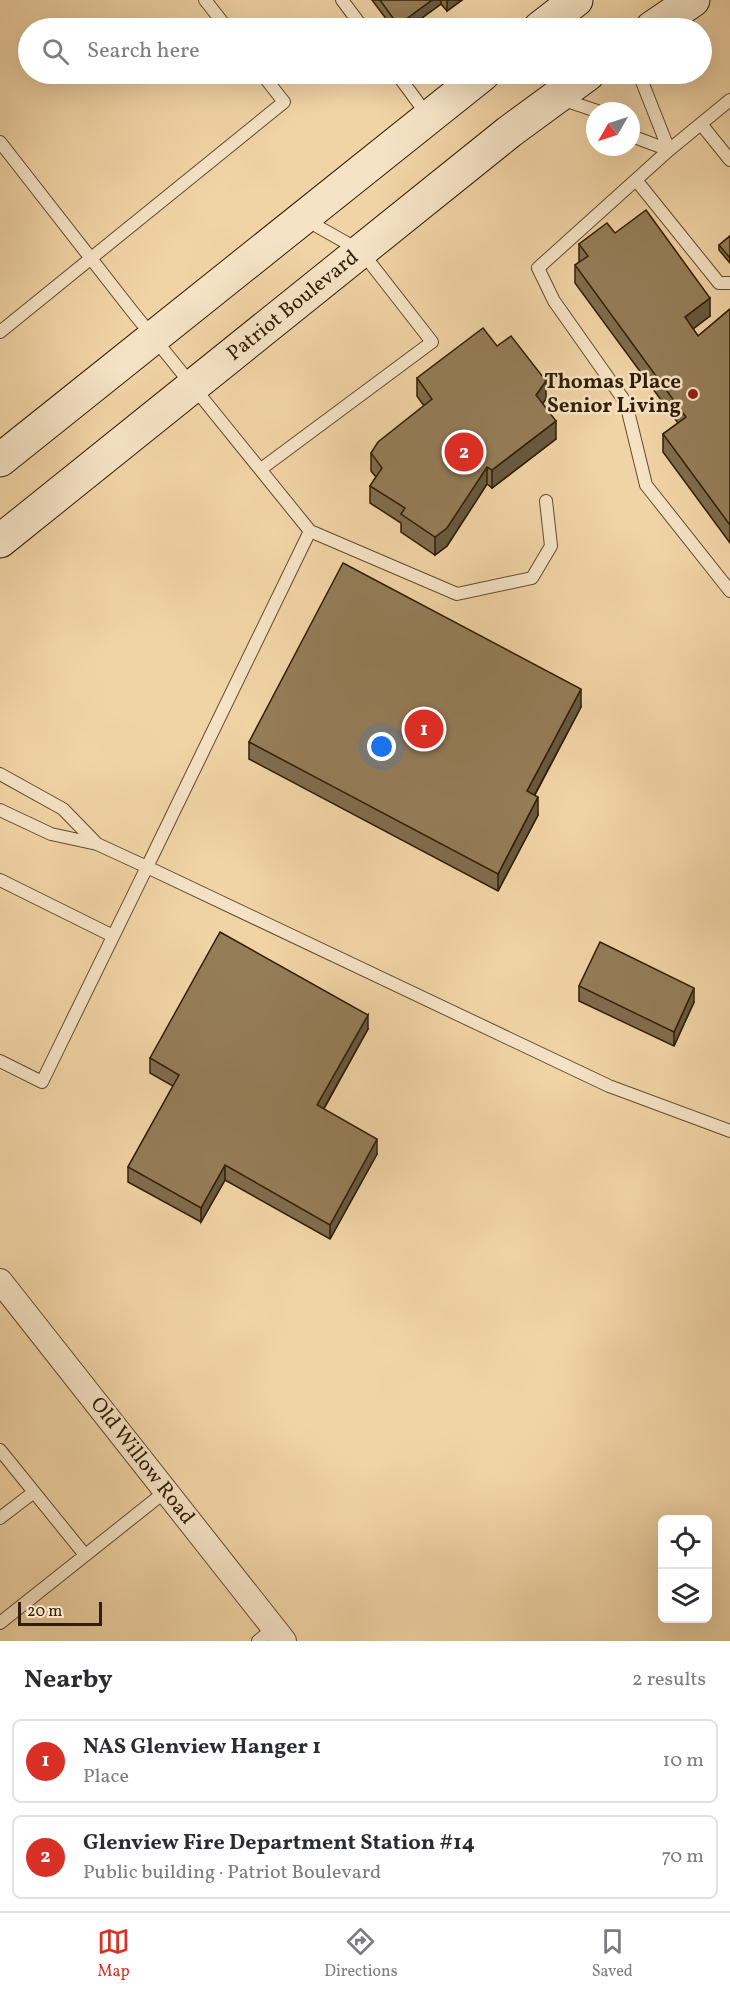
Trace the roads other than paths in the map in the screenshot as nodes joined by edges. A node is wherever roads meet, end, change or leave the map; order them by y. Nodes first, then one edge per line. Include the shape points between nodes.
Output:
1 (205, 0) edge
2 (342, 0) edge
3 (576, 0) edge
4 (693, 0) edge
5 (219, 18) edge
6 (356, 18) edge
7 (553, 18) edge
8 (667, 18) edge
9 (270, 84) edge
10 (405, 84) edge
11 (470, 84) edge
12 (575, 84) edge
13 (643, 84) edge
14 (557, 97) junction
15 (730, 100) edge
16 (586, 107) edge
17 (429, 116) junction
18 (701, 124) junction
19 (640, 139) edge
20 (0, 142) edge
21 (669, 150) junction
22 (730, 160) edge
23 (636, 180) junction
24 (302, 218) junction
25 (362, 251) junction
26 (92, 257) junction
27 (730, 283) edge
28 (0, 332) edge
29 (153, 337) junction
30 (194, 386) junction
31 (0, 460) edge
32 (261, 469) junction
33 (546, 501) dead end
34 (309, 531) junction
35 (0, 541) edge
36 (730, 591) edge
37 (0, 774) edge
38 (0, 810) edge
39 (97, 844) junction
40 (147, 867) junction
41 (0, 880) edge
42 (113, 936) junction
43 (0, 1061) edge
44 (730, 1131) edge
45 (2, 1289) edge
46 (0, 1450) edge
47 (166, 1491) junction
48 (34, 1492) junction
49 (0, 1518) edge
50 (85, 1556) junction
51 (0, 1623) edge
52 (272, 1637) edge

1 - 5 lane
2 - 6 lane
3 - 7 main road
4 - 8 main road
9 - 26 lane via 284,102
10 - 17 lane
11 - 17 main road
12 - 14 main road, Patriot Boulevard
13 - 21 lane
14 - 16 lane
14 - 25 main road, Patriot Boulevard
15 - 18 lane
17 - 24 main road
18 - 21 lane
18 - 22 lane
19 - 21 lane
20 - 26 lane
21 - 23 lane
23 - 27 lane via 719,283
23 - 36 lane via 538,268 554,301 626,403 646,485
24 - 25 lane
24 - 29 main road
25 - 30 main road, Patriot Boulevard
25 - 32 lane via 432,342
26 - 28 lane
26 - 29 lane
29 - 30 lane
29 - 31 main road
30 - 32 lane
30 - 35 main road, Patriot Boulevard
32 - 34 lane
33 - 34 lane via 551,546 532,578 457,594
34 - 40 lane
37 - 39 lane via 63,808
38 - 39 lane via 51,834
39 - 40 lane
40 - 42 lane
40 - 44 lane via 609,1086
41 - 42 lane
42 - 43 lane via 42,1082
45 - 47 street, Old Willow Road
46 - 48 lane
47 - 50 lane
47 - 52 street, Old Willow Road
48 - 49 lane
48 - 50 lane
50 - 51 lane

